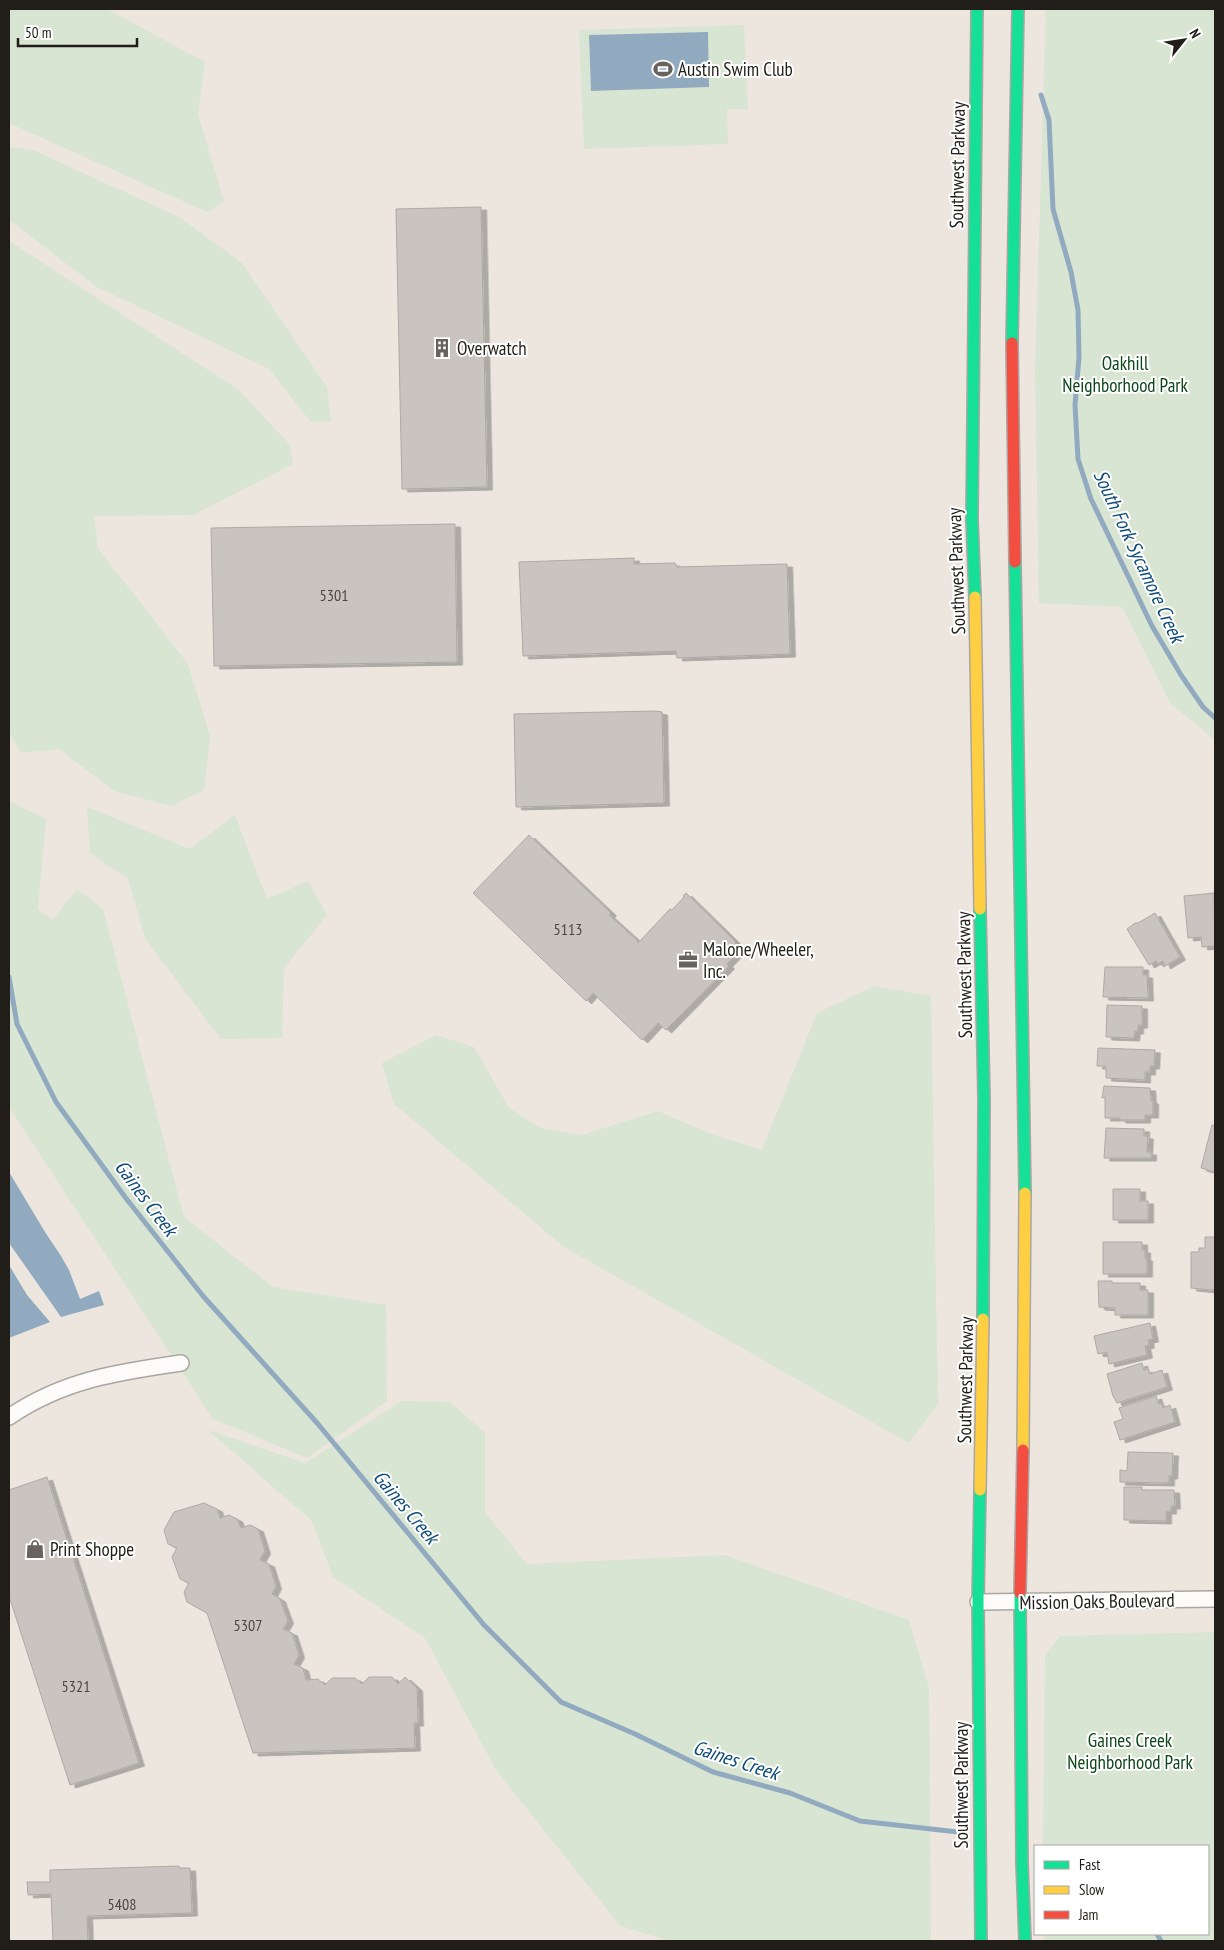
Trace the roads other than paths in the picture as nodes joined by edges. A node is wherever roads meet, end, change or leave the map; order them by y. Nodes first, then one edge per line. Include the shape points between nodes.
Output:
1 (977, 9) edge
2 (1018, 9) edge
3 (181, 1363) dead end
4 (9, 1417) edge
5 (1215, 1599) edge
6 (978, 1602) junction
7 (1020, 1603) junction
8 (981, 1941) edge
9 (1025, 1941) edge

1 - 6 main road, Southwest Parkway via 972,512 984,1099
2 - 7 main road via 1012,324 1025,1154
3 - 4 street via 114,1372 81,1381 45,1396
5 - 7 street, Mission Oaks Boulevard
6 - 7 street, Mission Oaks Boulevard
6 - 8 main road, Southwest Parkway
7 - 9 main road

